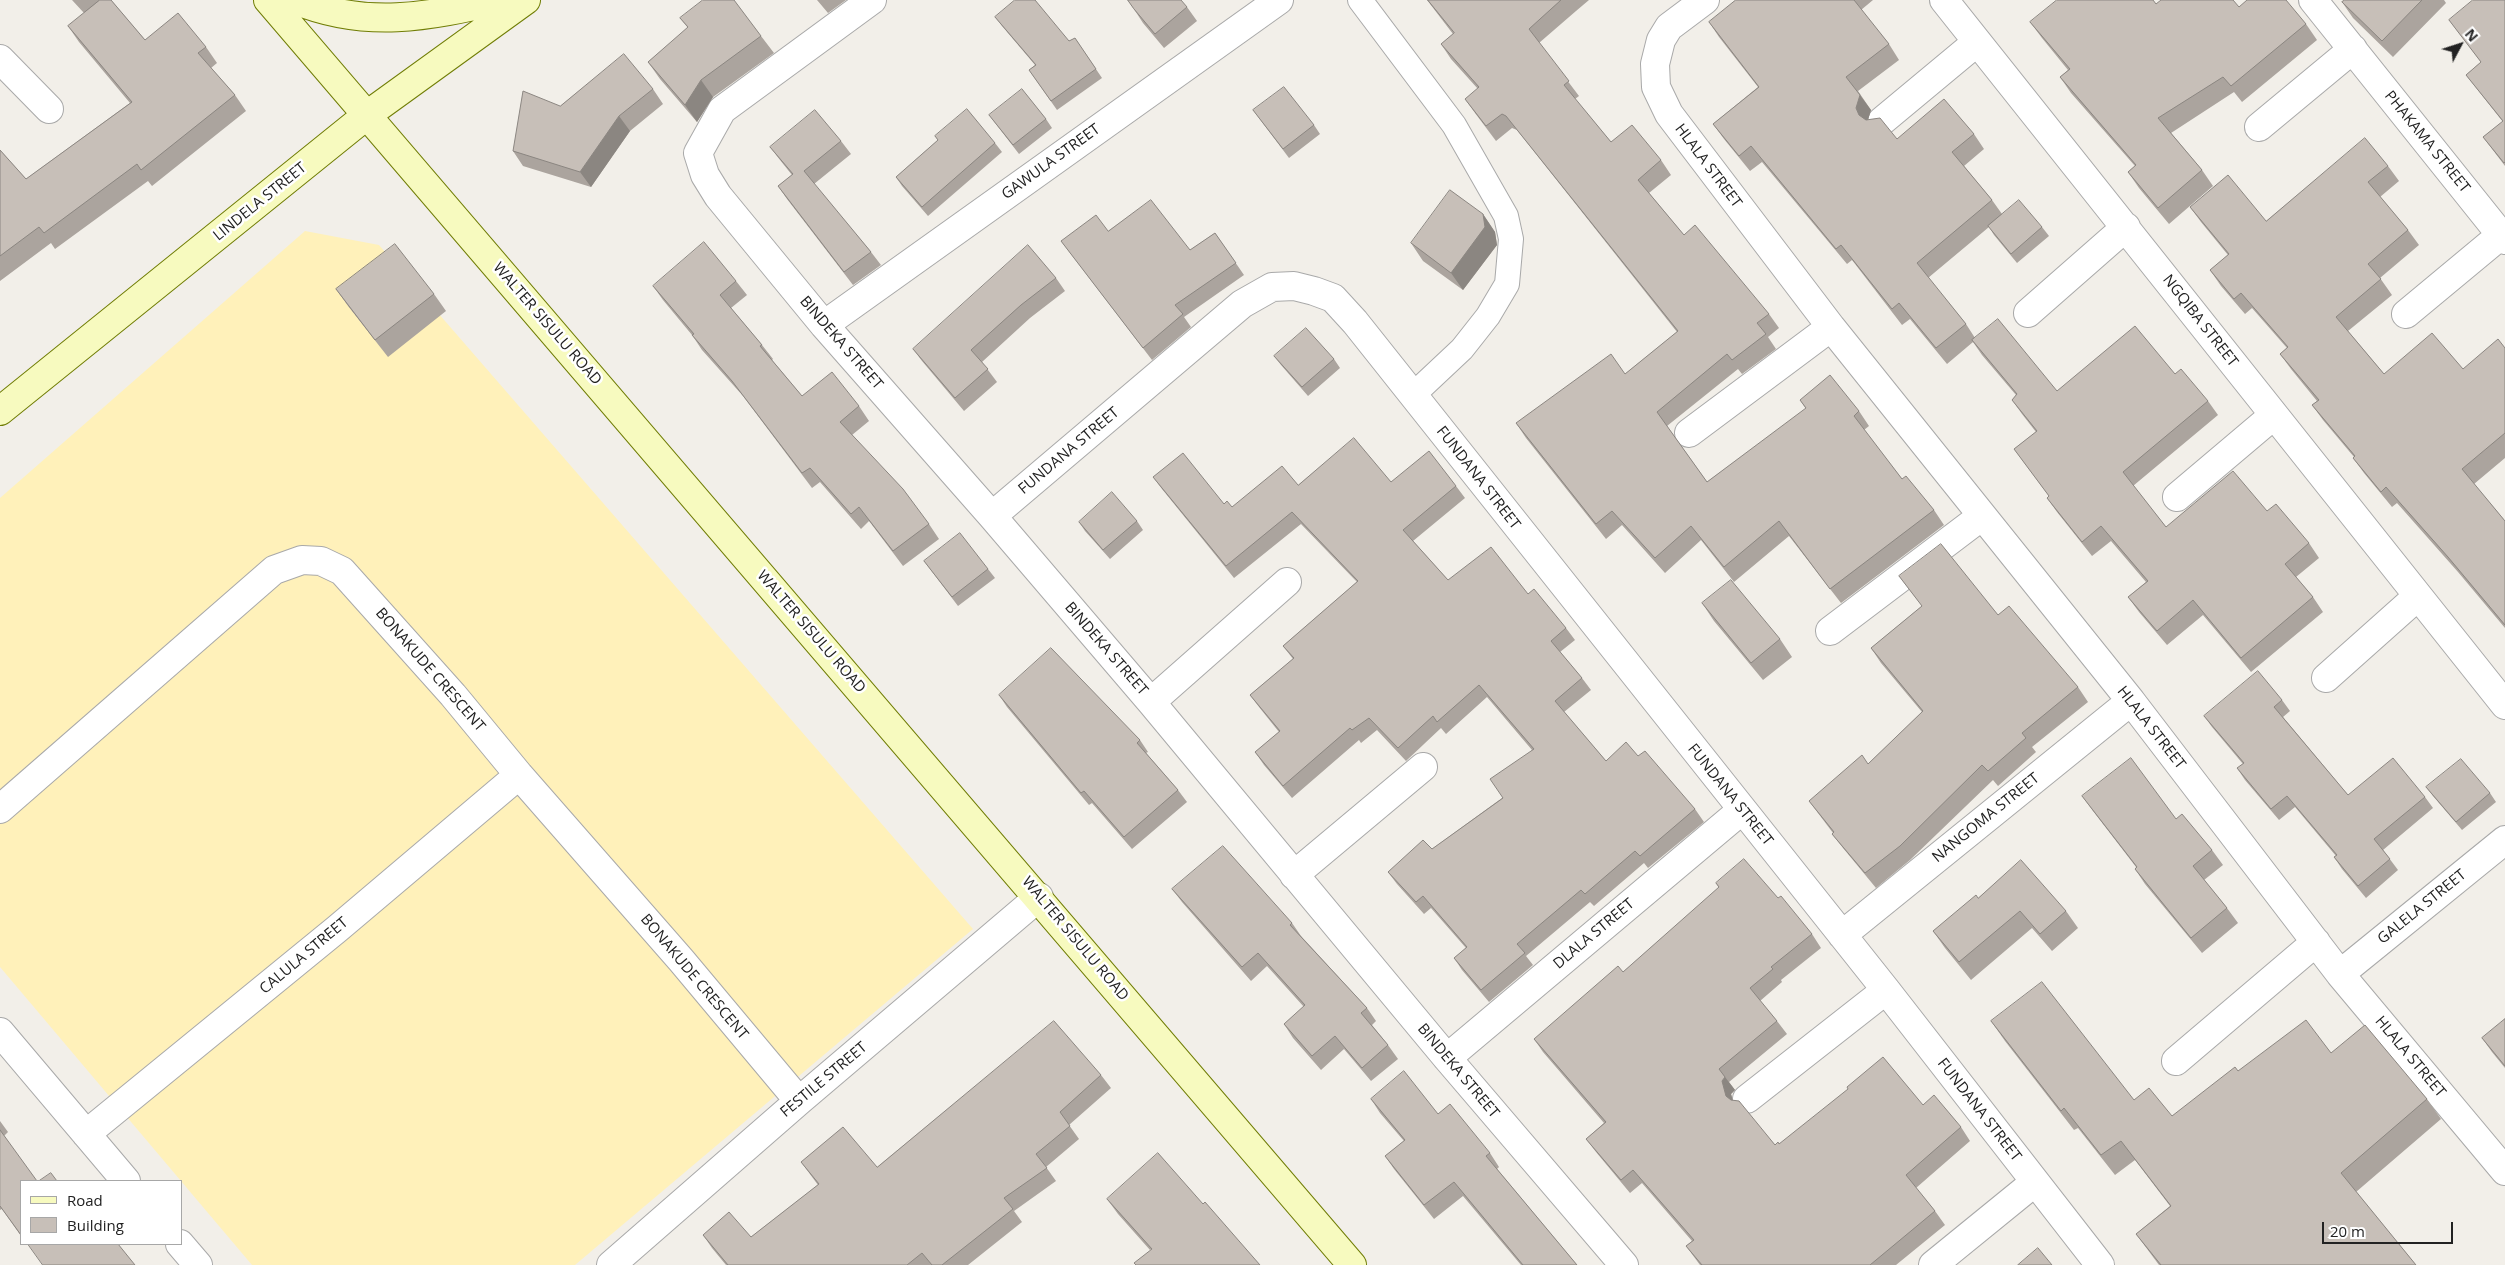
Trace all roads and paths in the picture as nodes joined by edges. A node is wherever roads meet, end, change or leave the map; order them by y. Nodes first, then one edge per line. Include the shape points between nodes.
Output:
1 (268, 0) edge
2 (295, 0) edge
3 (500, 0) edge
4 (526, 0) edge
5 (872, 0) edge
6 (1279, 0) edge
7 (1360, 0) edge
8 (1705, 0) edge
9 (1944, 0) edge
10 (2313, 0) edge
11 (1977, 42) junction
12 (2353, 49) junction
13 (0, 59) edge
14 (49, 110) dead end
15 (367, 115) junction
16 (1882, 121) edge
17 (2259, 127) dead end
18 (2126, 227) junction
19 (2503, 238) edge
20 (2028, 312) dead end
21 (2406, 314) dead end
22 (824, 325) junction
23 (1831, 327) junction
24 (1412, 395) junction
25 (0, 412) edge
26 (2274, 415) junction
27 (1690, 433) dead end
28 (2177, 497) dead end
29 (992, 516) junction
30 (1982, 516) junction
31 (1287, 582) dead end
32 (2418, 596) junction
33 (1830, 631) dead end
34 (2326, 678) dead end
35 (2130, 701) junction
36 (1151, 702) junction
37 (2505, 705) edge
38 (1423, 767) dead end
39 (518, 775) junction
40 (0, 808) edge
41 (1742, 810) junction
42 (2505, 840) edge
43 (1294, 875) junction
44 (1039, 897) junction
45 (1842, 935) junction
46 (2316, 942) junction
47 (2340, 974) junction
48 (1886, 990) junction
49 (0, 1032) edge
50 (1447, 1058) junction
51 (2176, 1061) dead end
52 (1746, 1099) dead end
53 (799, 1101) junction
54 (86, 1134) junction
55 (2505, 1171) edge
56 (125, 1180) edge
57 (2035, 1182) junction
58 (181, 1245) edge
59 (198, 1265) edge
60 (611, 1265) edge
61 (1352, 1265) edge
62 (1624, 1265) edge
63 (1933, 1265) edge
64 (2100, 1265) edge

1 - 15 street, WALTER SISULU ROAD
2 - 3 street via 361,18 389,19 426,16
4 - 15 street, LINDELA STREET
5 - 22 street, BINDEKA STREET via 722,110 698,153 705,175 718,196
6 - 22 street, GAWULA STREET
7 - 24 lane via 1454,125 1506,216 1511,239 1507,284 1488,316 1462,349
8 - 23 street, HLALA STREET via 1669,27 1661,40 1655,64 1656,87 1668,114
9 - 11 street, NGQIBA STREET
10 - 12 street, PHAKAMA STREET
11 - 16 street
11 - 18 street, NGQIBA STREET
12 - 17 street
12 - 19 street, PHAKAMA STREET
13 - 14 street
15 - 25 street, LINDELA STREET
15 - 44 street, WALTER SISULU ROAD
18 - 20 street
18 - 26 street, NGQIBA STREET
19 - 21 street, PHAKAMA STREET
22 - 29 street, BINDEKA STREET
23 - 27 street
23 - 30 street, HLALA STREET
24 - 29 street, FUNDANA STREET via 1332,298 1294,286 1272,288 1242,304
24 - 41 street, FUNDANA STREET
26 - 28 street
26 - 32 street, NGQIBA STREET
29 - 36 street, BINDEKA STREET
30 - 33 street
30 - 35 street, HLALA STREET
31 - 36 street, BINDEKA STREET
32 - 34 street
32 - 37 street, NGQIBA STREET
35 - 45 street, NANGOMA STREET
35 - 46 street, HLALA STREET
36 - 43 street, BINDEKA STREET
38 - 43 street
39 - 40 street, BONAKUDE CRESCENT via 453,695 342,571 322,561 302,560 274,570
39 - 53 street, BONAKUDE CRESCENT via 681,960
39 - 54 street, CALULA STREET via 337,929
41 - 45 street, FUNDANA STREET
41 - 50 street, DLALA STREET
42 - 47 street, GALELA STREET
43 - 50 street, BINDEKA STREET
44 - 53 street, FESTILE STREET
44 - 61 street, WALTER SISULU ROAD
45 - 48 street, FUNDANA STREET
46 - 47 street, HLALA STREET
46 - 51 street
47 - 55 street, HLALA STREET
48 - 52 street
48 - 57 street, FUNDANA STREET
49 - 54 street
50 - 62 street, BINDEKA STREET
53 - 60 street, FESTILE STREET
54 - 56 street
57 - 63 street
57 - 64 street, FUNDANA STREET
58 - 59 street

